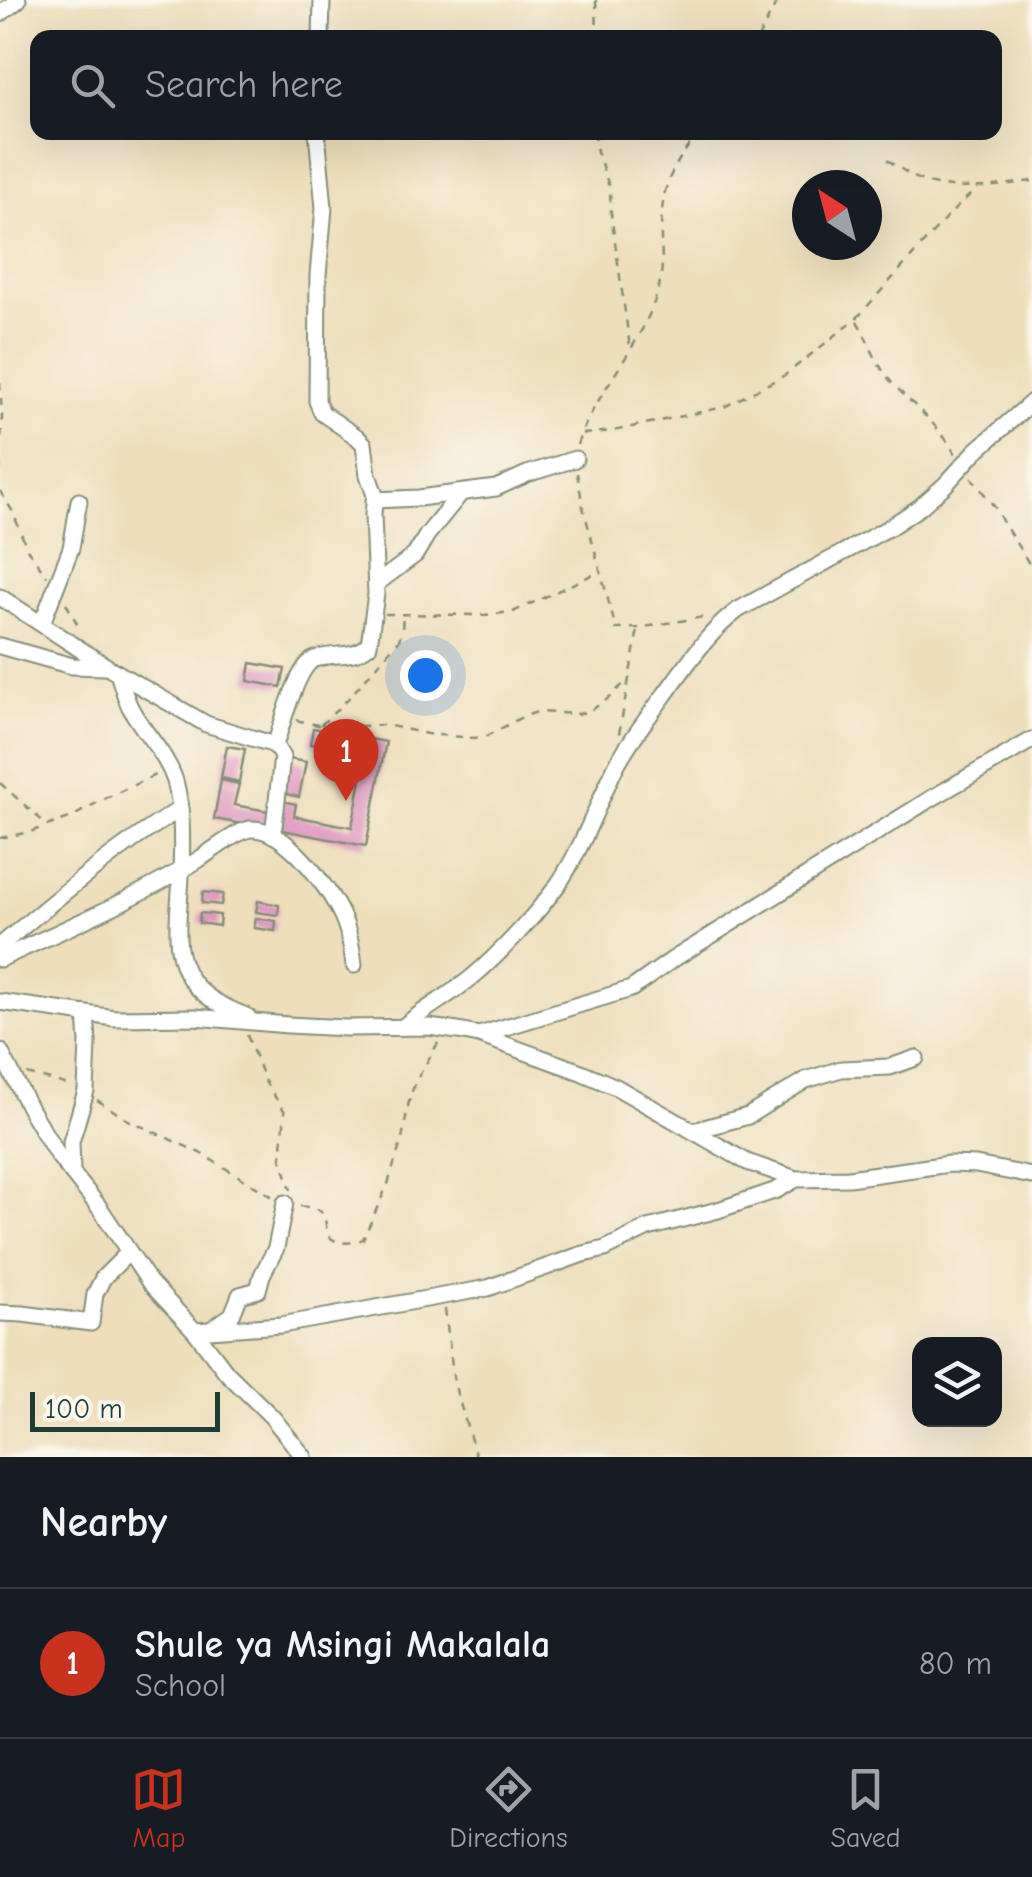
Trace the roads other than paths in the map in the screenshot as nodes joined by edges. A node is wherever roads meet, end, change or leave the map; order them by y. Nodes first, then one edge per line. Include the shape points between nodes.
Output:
1 (18, 0) edge
2 (322, 0) edge
3 (0, 14) edge
4 (321, 30) edge
5 (319, 140) edge
6 (1032, 402) edge
7 (575, 459) road end
8 (461, 493) junction
9 (374, 500) junction
10 (79, 501) dead end
11 (376, 584) junction
12 (0, 597) edge
13 (42, 623) junction
14 (0, 646) edge
15 (113, 670) junction
16 (1032, 740) edge
17 (275, 746) junction
18 (180, 809) junction
19 (273, 835) junction
20 (181, 870) junction
21 (0, 946) edge
22 (0, 959) edge
23 (354, 966) dead end
24 (0, 1002) edge
25 (86, 1014) junction
26 (259, 1022) junction
27 (402, 1028) junction
28 (479, 1035) junction
29 (916, 1058) dead end
30 (4, 1061) edge
31 (693, 1131) junction
32 (73, 1176) junction
33 (1032, 1176) edge
34 (796, 1180) junction
35 (289, 1204) road end
36 (128, 1254) junction
37 (0, 1313) edge
38 (202, 1330) junction
39 (304, 1457) edge

1 - 3 street
2 - 4 street
5 - 9 street via 324,208 317,401 322,414 364,444
6 - 27 street via 920,507 725,620 636,734 578,850 536,913 472,978
7 - 8 street via 496,488
8 - 9 street
8 - 11 street via 415,555
9 - 11 street
10 - 13 street via 70,548
11 - 17 street via 371,640 356,654 309,662
12 - 13 street
13 - 15 street
14 - 15 street
15 - 17 street via 206,724
15 - 18 street via 170,768
16 - 28 street via 631,989
17 - 19 street via 282,757
18 - 20 street
18 - 21 street via 136,836
19 - 20 street via 242,832
19 - 23 street via 324,884 349,934
20 - 22 street
20 - 26 street via 182,966 213,1000
24 - 25 street
25 - 26 street
25 - 32 street via 86,1092 71,1142
26 - 27 street
27 - 28 street
28 - 31 street via 581,1072
29 - 31 street via 806,1080 748,1116
30 - 32 street
31 - 34 street
32 - 36 street
33 - 34 street via 949,1164
34 - 38 street via 488,1288 282,1324
35 - 38 street via 258,1290 240,1295 232,1315
36 - 37 street via 103,1278 91,1322
36 - 38 street
38 - 39 street via 227,1373

